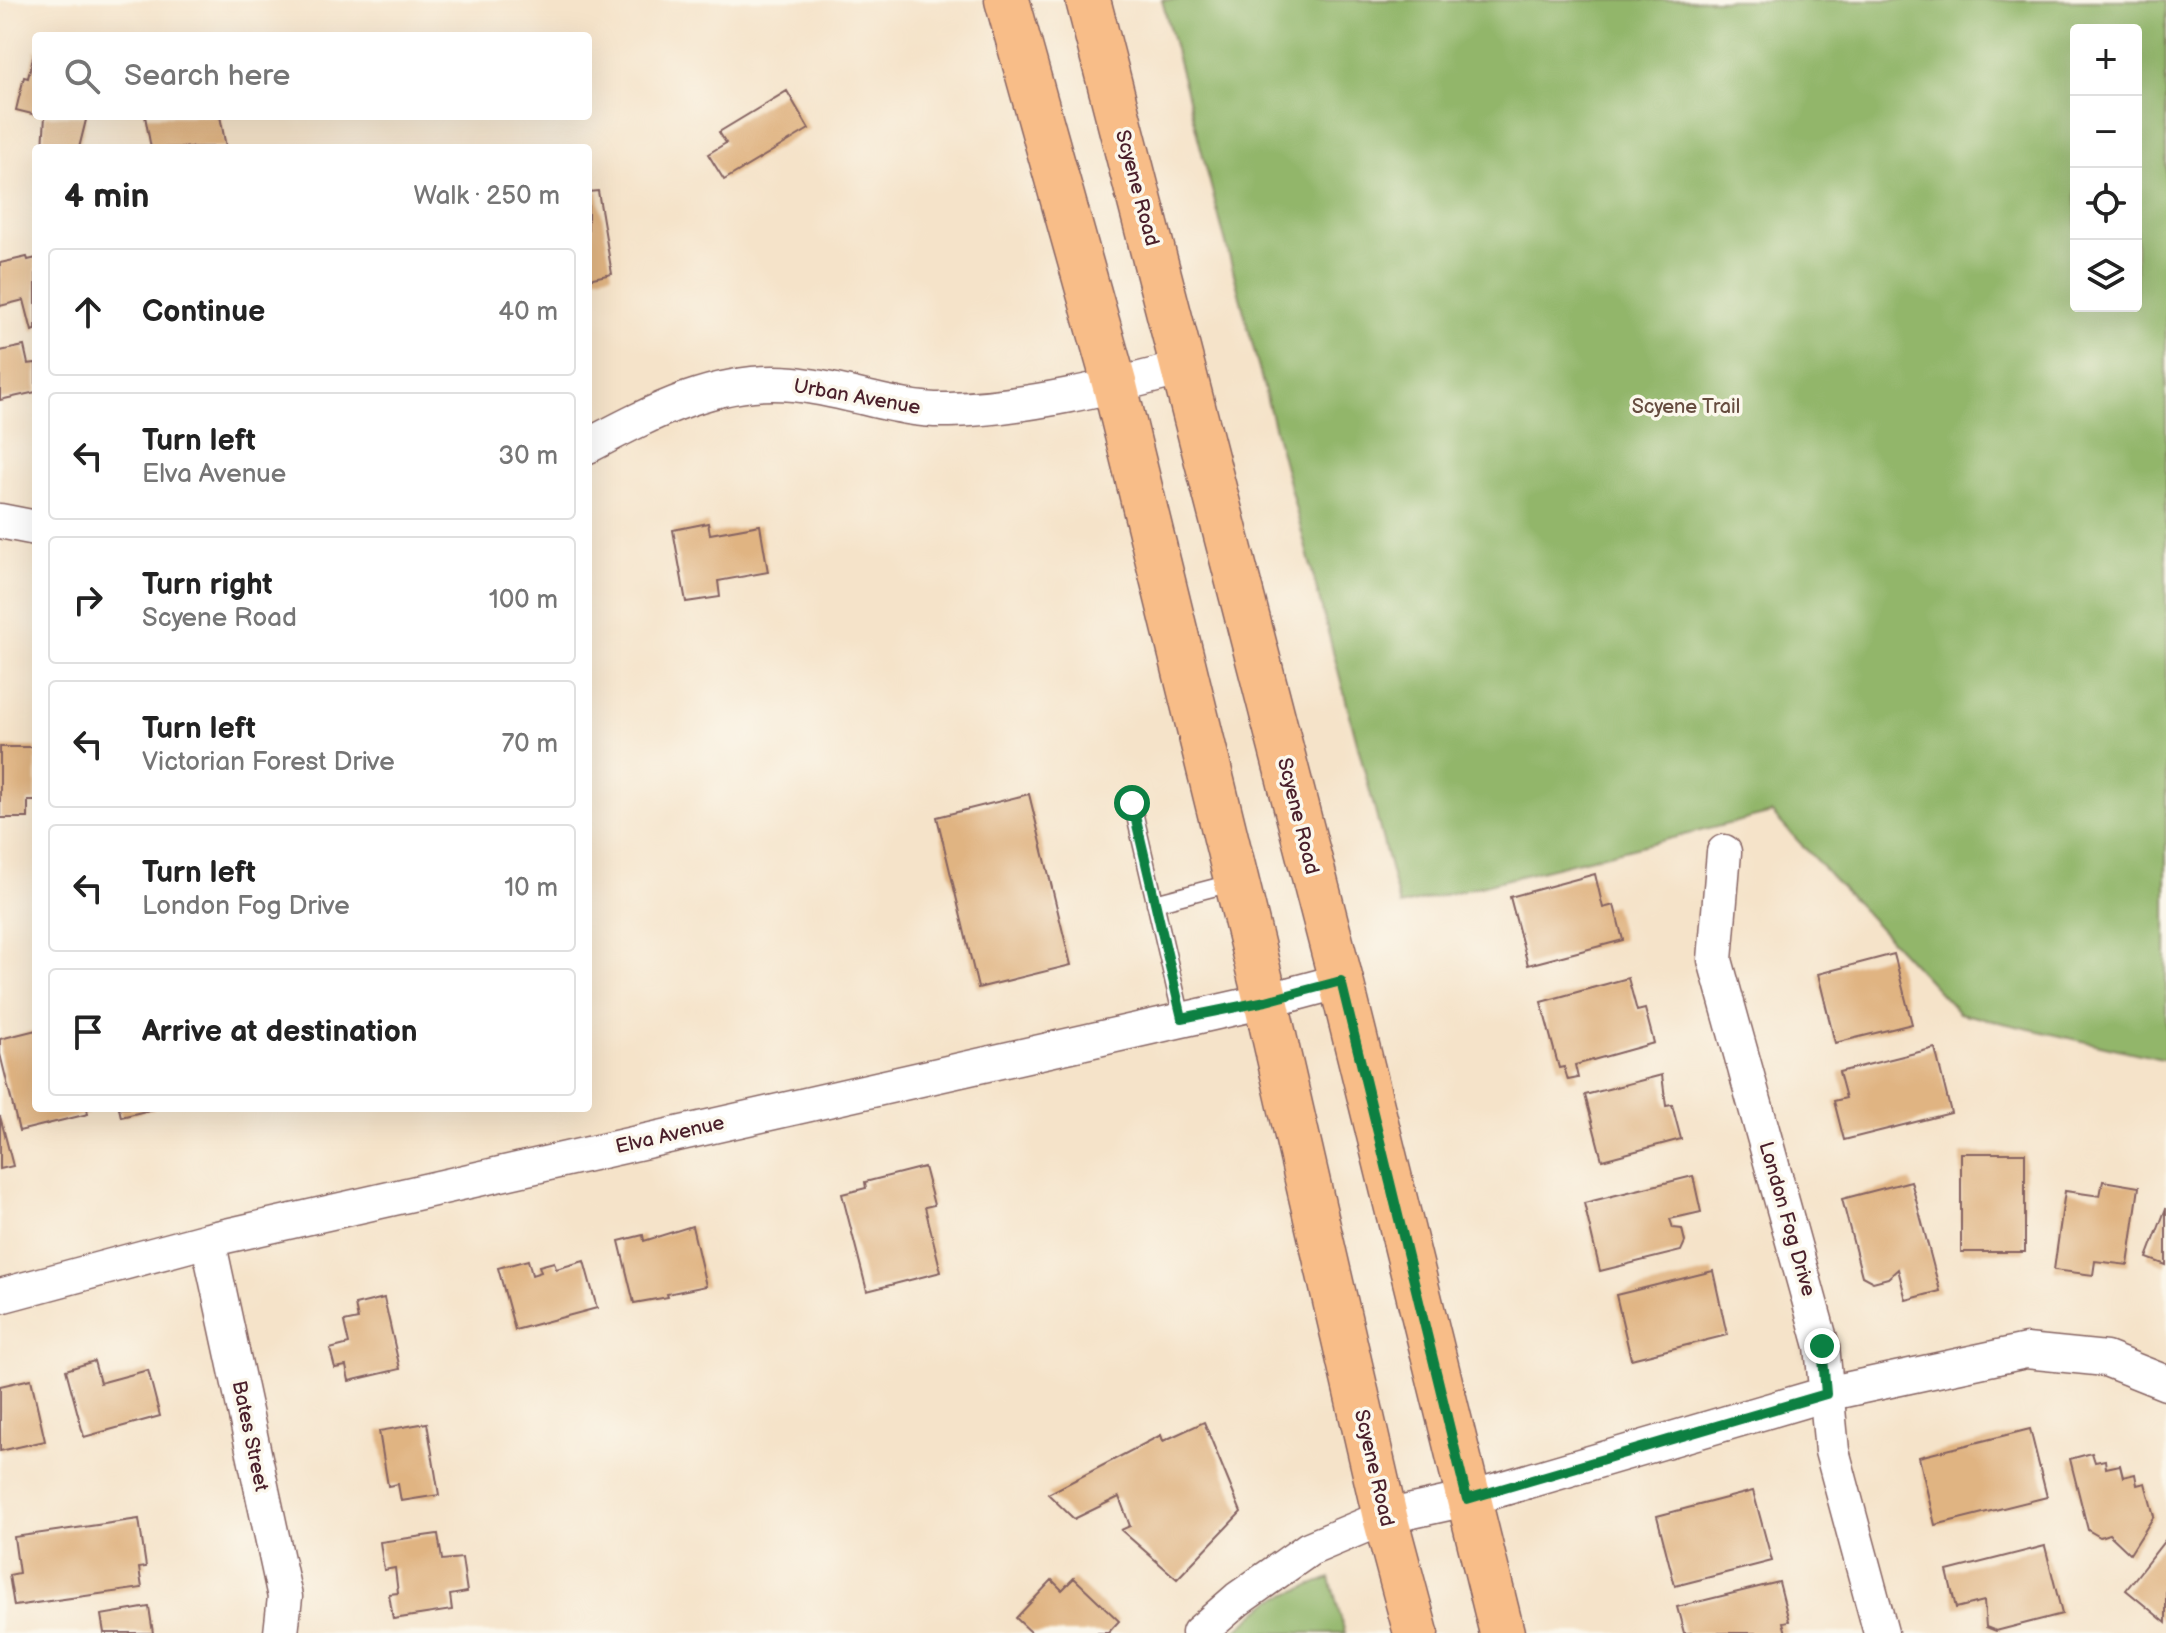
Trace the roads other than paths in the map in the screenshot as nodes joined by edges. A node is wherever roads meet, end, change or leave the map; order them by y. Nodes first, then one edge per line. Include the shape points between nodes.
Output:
1 (1007, 0) edge
2 (1088, 0) edge
3 (1183, 368) junction
4 (1115, 386) junction
5 (592, 444) edge
6 (0, 521) edge
7 (32, 527) edge
8 (1132, 803) dead end
9 (1724, 852) dead end
10 (1237, 881) junction
11 (1155, 903) junction
12 (1341, 981) junction
13 (1266, 1001) junction
14 (1182, 1018) junction
15 (208, 1240) junction
16 (0, 1296) edge
17 (2166, 1383) edge
18 (1826, 1394) junction
19 (1467, 1499) junction
20 (1385, 1517) junction
21 (281, 1633) edge
22 (1199, 1633) edge
23 (1416, 1633) edge
24 (1502, 1633) edge
25 (1881, 1633) edge

1 - 4 main road, Scyene Road
2 - 3 main road, Scyene Road
3 - 4 street, Urban Avenue
3 - 12 main road, Scyene Road
4 - 5 street, Urban Avenue via 949,411 914,409 792,383 724,386 647,414
4 - 10 main road, Scyene Road
6 - 7 street
8 - 11 lane
9 - 18 street, London Fog Drive via 1715,960 1822,1346
10 - 11 lane
10 - 13 main road, Scyene Road
11 - 14 lane
12 - 13 street, Elva Avenue
12 - 19 main road, Scyene Road
13 - 14 street, Elva Avenue
13 - 20 main road, Scyene Road
14 - 15 street, Elva Avenue
15 - 16 street, Elva Avenue
15 - 21 street, Bates Street via 285,1597
17 - 18 street via 2106,1359 2026,1351
18 - 19 street
18 - 25 street, London Fog Drive via 1832,1451
19 - 20 street
19 - 24 main road, Scyene Road
20 - 22 street via 1309,1549
20 - 23 main road, Scyene Road

